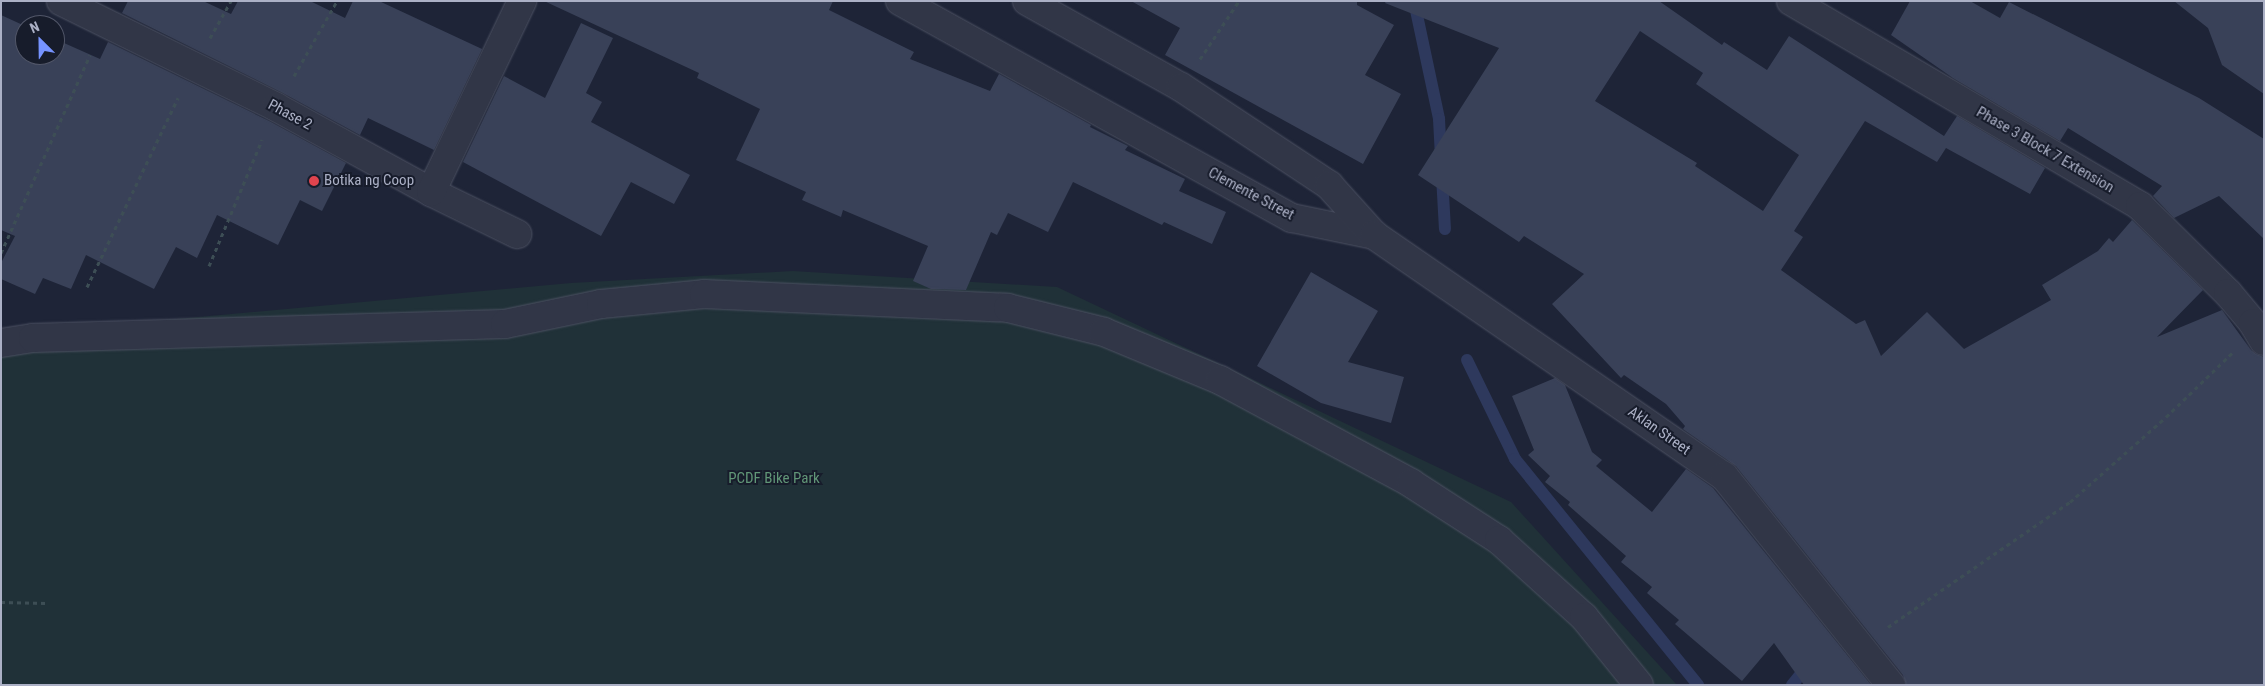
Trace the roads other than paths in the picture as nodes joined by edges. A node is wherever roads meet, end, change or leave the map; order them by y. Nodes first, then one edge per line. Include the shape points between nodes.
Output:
1 (61, 1) edge
2 (522, 1) edge
3 (900, 1) edge
4 (1027, 1) edge
5 (1791, 1) edge
6 (431, 192) junction
7 (517, 234) dead end
8 (1374, 235) junction
9 (2258, 332) edge
10 (1, 343) edge
11 (1639, 685) edge
12 (1891, 685) edge

1 - 6 street, Phase 2 via 276,107
2 - 6 street
3 - 8 street, Clemente Street via 1292,218
4 - 8 street via 1181,87 1329,185
5 - 9 street, Phase 3 Block 7 Extension via 2140,206 2228,293
6 - 7 street, Phase 2
8 - 12 street, Aklan Street via 1724,476
10 - 11 street via 43,338 505,324 601,304 704,294 1008,308 1104,332 1220,380 1411,483 1500,540 1584,617

